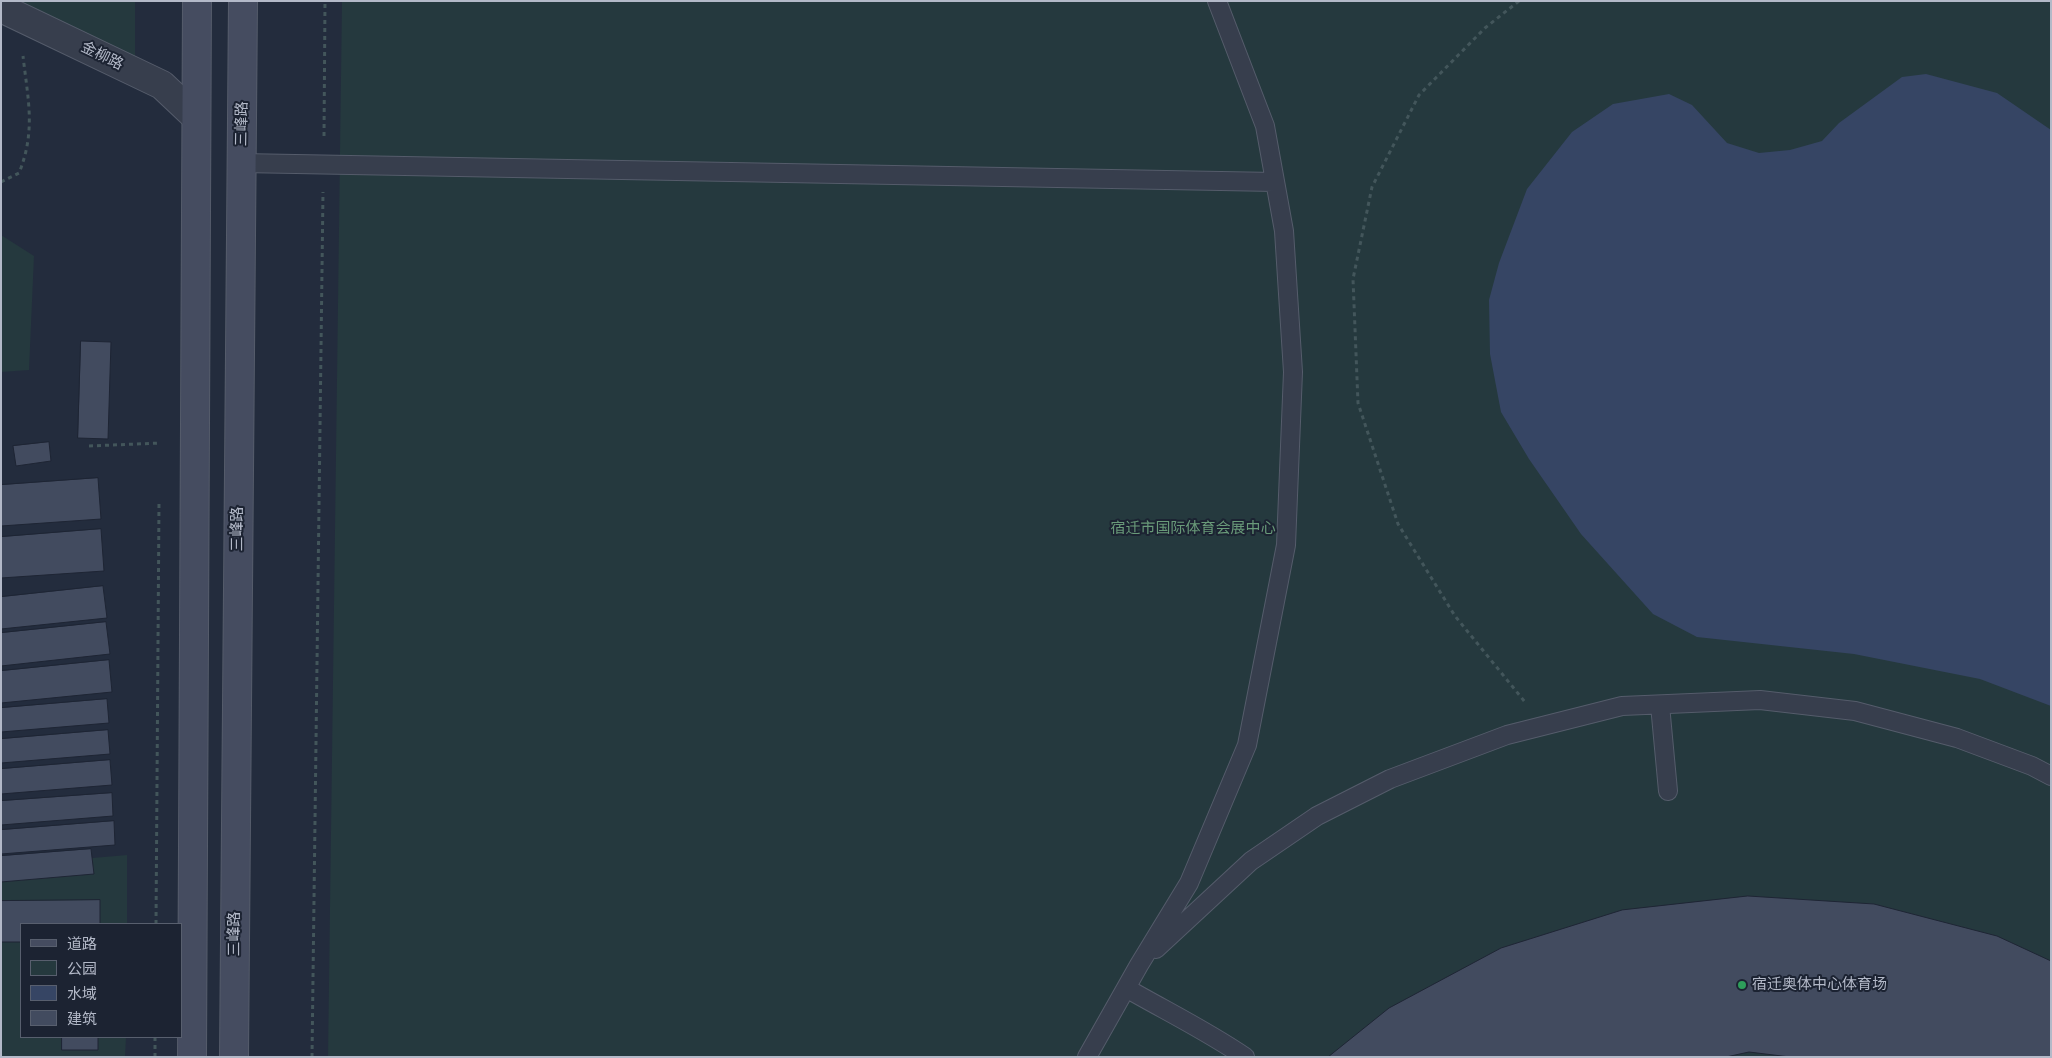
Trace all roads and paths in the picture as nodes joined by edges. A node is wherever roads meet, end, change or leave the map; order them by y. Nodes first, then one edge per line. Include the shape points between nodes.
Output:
1 (198, 1) edge
2 (243, 1) edge
3 (325, 1) edge
4 (1217, 1) edge
5 (1519, 1) edge
6 (10, 12) edge
7 (196, 116) junction
8 (241, 163) junction
9 (323, 165) junction
10 (1, 182) edge
11 (1275, 182) junction
12 (160, 443) dead end
13 (89, 446) dead end
14 (1660, 704) junction
15 (1544, 726) junction
16 (2051, 776) edge
17 (1668, 791) dead end
18 (1139, 965) junction
19 (1126, 988) junction
20 (155, 1038) edge
21 (1095, 1054) edge
22 (155, 1057) edge
23 (192, 1057) edge
24 (234, 1057) edge
25 (312, 1057) edge
26 (1245, 1057) edge

1 - 7 main road
2 - 8 main road, 三峰路
3 - 9 path
4 - 11 lane via 1265,126
5 - 15 path via 1485,28 1419,95 1372,187 1353,279 1358,403 1398,524 1455,616
6 - 7 street, 金柳路 via 162,85
6 - 10 path via 30,121 28,152 19,173
7 - 23 main road
8 - 9 lane
8 - 24 main road, 三峰路
9 - 11 lane
9 - 25 path
11 - 18 lane via 1284,231 1292,372 1286,544 1247,745 1190,883
12 - 13 path
14 - 15 lane via 1622,706
14 - 16 lane via 1760,700 1855,711 1957,738
14 - 17 lane
15 - 18 lane via 1507,735 1390,779 1317,816 1251,861
18 - 19 lane
19 - 21 lane
19 - 26 lane via 1216,1037
20 - 22 path

